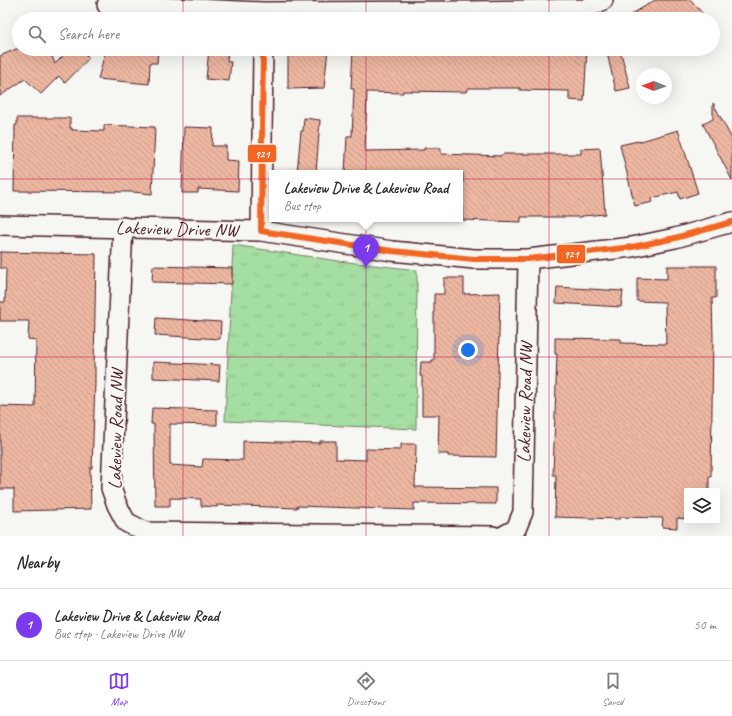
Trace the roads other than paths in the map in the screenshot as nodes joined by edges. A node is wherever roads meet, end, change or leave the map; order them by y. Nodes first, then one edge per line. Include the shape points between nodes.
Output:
1 (602, 0) edge
2 (107, 5) dead end
3 (471, 6) edge
4 (263, 10) edge
5 (263, 56) edge
6 (0, 225) edge
7 (123, 227) junction
8 (730, 228) edge
9 (261, 231) junction
10 (528, 259) junction
11 (493, 536) edge
12 (503, 536) edge

1 - 3 street via 586,9
2 - 4 street
3 - 4 street
5 - 9 street
6 - 7 street, Lakeview Drive NW
7 - 9 street, Lakeview Drive NW
7 - 11 street, Lakeview Road NW via 111,488 126,522 145,532
8 - 10 street, Lakeview Drive NW via 632,247
9 - 10 street, Lakeview Drive NW via 392,251 474,259
10 - 12 street, Lakeview Road NW via 524,512 516,529

